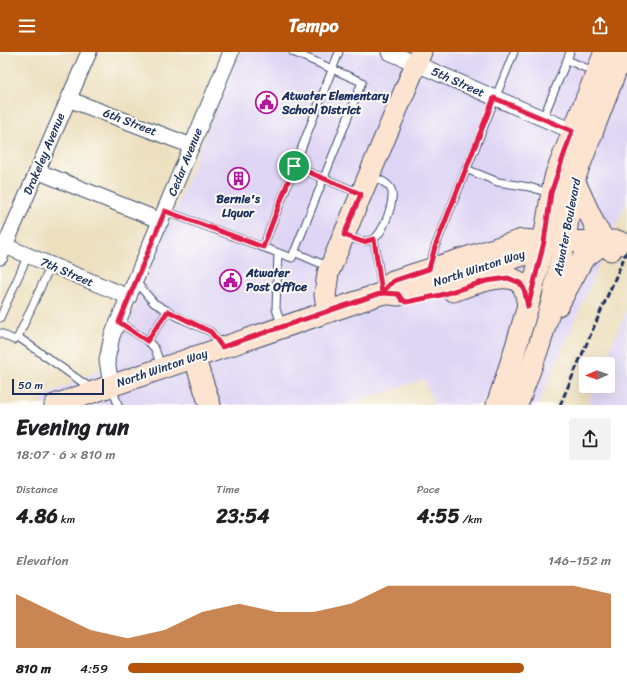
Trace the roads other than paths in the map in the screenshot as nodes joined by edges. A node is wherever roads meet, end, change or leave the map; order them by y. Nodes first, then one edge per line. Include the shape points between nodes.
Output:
1 (89, 52) edge
2 (231, 52) edge
3 (293, 52) edge
4 (339, 52) edge
5 (389, 52) edge
6 (514, 52) edge
7 (570, 52) edge
8 (605, 52) edge
9 (623, 52) edge
10 (418, 58) edge
11 (567, 60) junction
12 (332, 69) junction
13 (596, 73) junction
14 (494, 98) junction
15 (68, 99) junction
16 (542, 118) junction
17 (572, 131) junction
18 (192, 146) junction
19 (294, 166) junction
20 (466, 169) junction
21 (37, 171) junction
22 (324, 178) junction
23 (574, 180) junction
24 (365, 184) junction
25 (551, 193) junction
26 (163, 216) junction
27 (344, 235) junction
28 (374, 239) junction
29 (565, 240) junction
30 (544, 242) junction
31 (605, 242) junction
32 (627, 245) edge
33 (263, 247) junction
34 (3, 251) edge
35 (278, 253) junction
36 (28, 255) junction
37 (293, 255) junction
38 (627, 258) edge
39 (51, 265) junction
40 (330, 268) junction
41 (429, 269) junction
42 (136, 282) junction
43 (390, 294) junction
44 (129, 297) junction
45 (528, 307) junction
46 (168, 311) junction
47 (328, 312) junction
48 (0, 318) edge
49 (119, 322) junction
50 (283, 327) junction
51 (0, 333) edge
52 (543, 333) junction
53 (18, 337) junction
54 (147, 341) junction
55 (222, 347) junction
56 (194, 357) junction
57 (162, 368) junction
58 (103, 388) junction
59 (55, 405) edge
60 (118, 405) edge
61 (210, 405) edge
62 (497, 405) edge
63 (517, 405) edge

1 - 15 street, Drakeley Avenue
2 - 18 street, Cedar Avenue
3 - 12 lane
4 - 12 lane
5 - 10 street, 5th Street
6 - 14 lane
7 - 11 lane
8 - 13 main road, Atwater Boulevard
9 - 23 main road, Atwater Boulevard
10 - 14 street, 5th Street
10 - 24 main road
11 - 13 lane
11 - 16 lane
12 - 19 lane
12 - 22 lane via 362,82
13 - 17 main road, Atwater Boulevard
14 - 16 street, 5th Street
14 - 20 lane
15 - 18 street, 6th Street
15 - 21 street, Drakeley Avenue
16 - 17 street, 5th Street
17 - 25 main road, Atwater Boulevard
18 - 26 street, Cedar Avenue
19 - 22 lane
19 - 33 lane
20 - 25 lane via 498,182
20 - 41 lane via 435,247
21 - 26 street
21 - 34 street, Drakeley Avenue
22 - 24 lane
22 - 37 lane
23 - 29 main road, Atwater Boulevard
23 - 31 main road
24 - 27 main road
24 - 28 lane via 387,184 392,190 393,200 381,231
25 - 30 main road, Atwater Boulevard
26 - 33 lane
26 - 42 street, Cedar Avenue
27 - 28 lane via 363,242
27 - 40 main road
28 - 43 lane
29 - 30 main road
29 - 31 main road
29 - 52 main road, Atwater Boulevard
30 - 41 main road, North Winton Way via 522,240
30 - 43 main road, North Winton Way via 524,255
30 - 45 main road, Atwater Boulevard
31 - 32 main road via 617,241
31 - 38 main road via 613,253
31 - 52 main road via 584,259
33 - 35 lane
34 - 36 street, 7th Street
35 - 37 lane
35 - 50 lane via 276,309
36 - 39 street, 7th Street
36 - 48 lane
37 - 40 lane
39 - 44 street, 7th Street
39 - 53 lane
40 - 47 main road via 325,295
41 - 43 main road, North Winton Way via 393,281
42 - 44 street, Cedar Avenue
42 - 46 lane via 154,303
43 - 45 main road via 406,302 441,295 486,281 508,278 520,283
43 - 47 main road, North Winton Way
44 - 49 street, Cedar Avenue
45 - 62 main road, Atwater Boulevard
46 - 54 lane
46 - 55 lane via 211,332
47 - 50 main road, North Winton Way
49 - 54 lane
49 - 58 street, Cedar Avenue via 112,336
50 - 55 main road, North Winton Way
51 - 53 lane via 14,340
52 - 63 main road, Atwater Boulevard
53 - 58 lane
54 - 57 lane via 154,349
55 - 56 main road, North Winton Way
56 - 57 main road, North Winton Way
56 - 61 main road
57 - 58 main road, North Winton Way
58 - 59 main road, North Winton Way
58 - 60 lane

